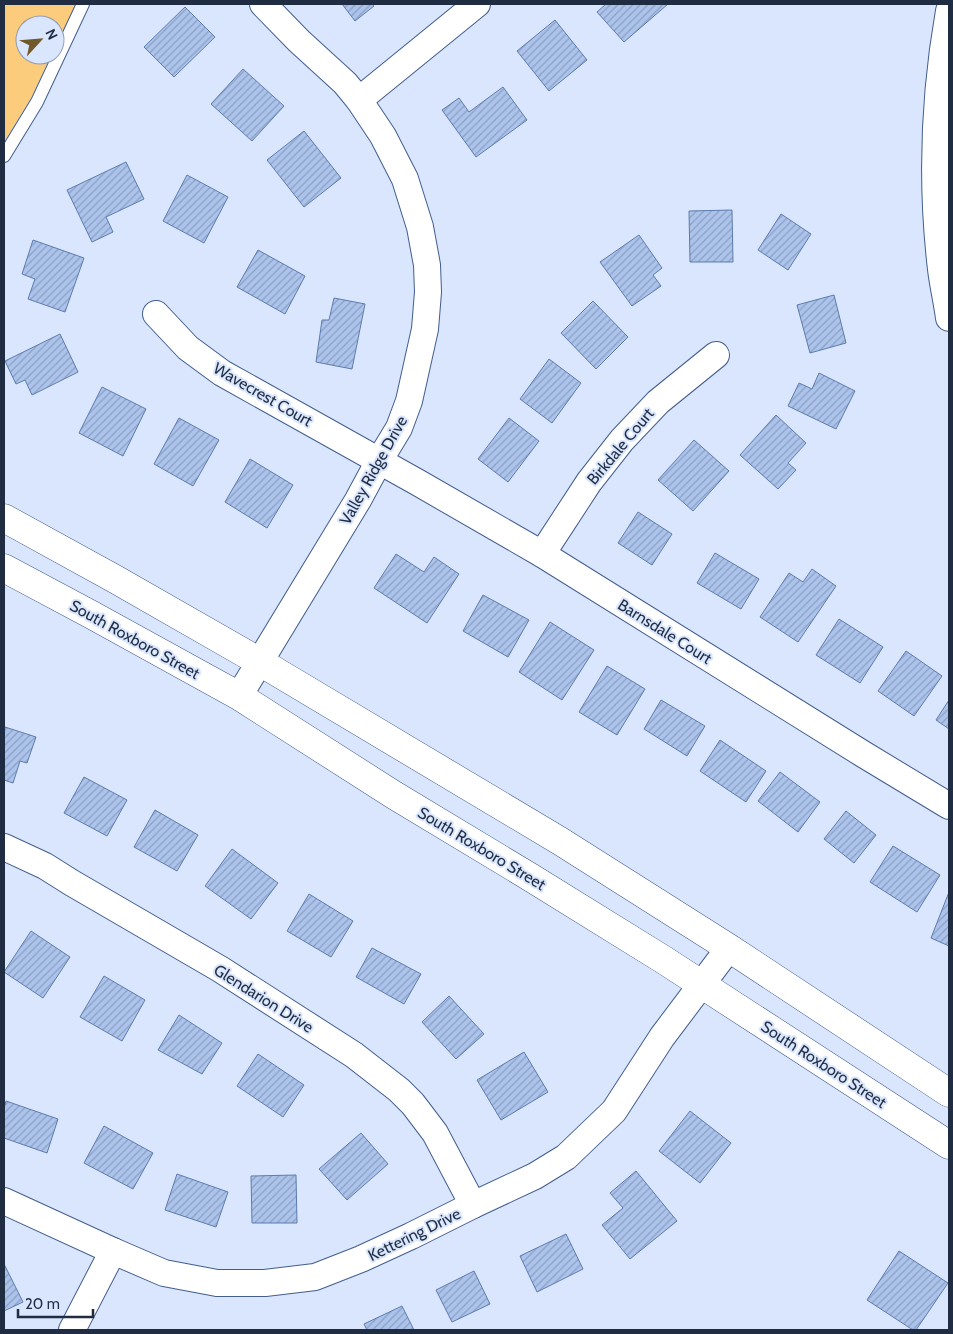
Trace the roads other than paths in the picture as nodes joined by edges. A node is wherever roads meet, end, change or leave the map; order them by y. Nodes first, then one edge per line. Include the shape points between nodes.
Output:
1 (83, 4) edge
2 (263, 4) edge
3 (478, 4) edge
4 (949, 11) edge
5 (359, 100) junction
6 (4, 156) edge
7 (156, 314) dead end
8 (949, 318) edge
9 (716, 355) dead end
10 (378, 461) junction
11 (4, 518) edge
12 (542, 554) junction
13 (4, 568) edge
14 (260, 662) junction
15 (238, 696) junction
16 (949, 806) edge
17 (4, 847) edge
18 (729, 948) junction
19 (702, 985) junction
20 (949, 1093) edge
21 (949, 1145) edge
22 (4, 1201) edge
23 (473, 1205) junction
24 (113, 1251) junction
25 (72, 1330) edge

1 - 6 lane via 37,102
2 - 5 street, Valley Ridge Drive
3 - 5 street
4 - 8 street via 936,126 936,197 941,269
5 - 10 street, Valley Ridge Drive via 383,136 405,179 420,227 427,265 425,329 409,402 399,428
7 - 10 street, Wavecrest Court via 188,348 222,373
9 - 12 street, Birkdale Court via 658,402 622,440 589,482
10 - 12 street, Barnsdale Court
10 - 14 street, Valley Ridge Drive
11 - 14 street
12 - 16 street, Barnsdale Court
13 - 15 street, South Roxboro Street
14 - 15 street, Valley Ridge Drive
14 - 18 street via 552,836
15 - 19 street, South Roxboro Street
17 - 23 street, Glendarion Drive via 45,866 220,970 354,1055 413,1104 435,1133
18 - 19 street, Kettering Drive
18 - 20 street
19 - 21 street, South Roxboro Street
19 - 23 street, Kettering Drive via 614,1111 566,1157 535,1176
22 - 24 street, Kettering Drive
23 - 24 street, Kettering Drive via 360,1260 315,1277 266,1283 217,1283 164,1273
24 - 25 street

